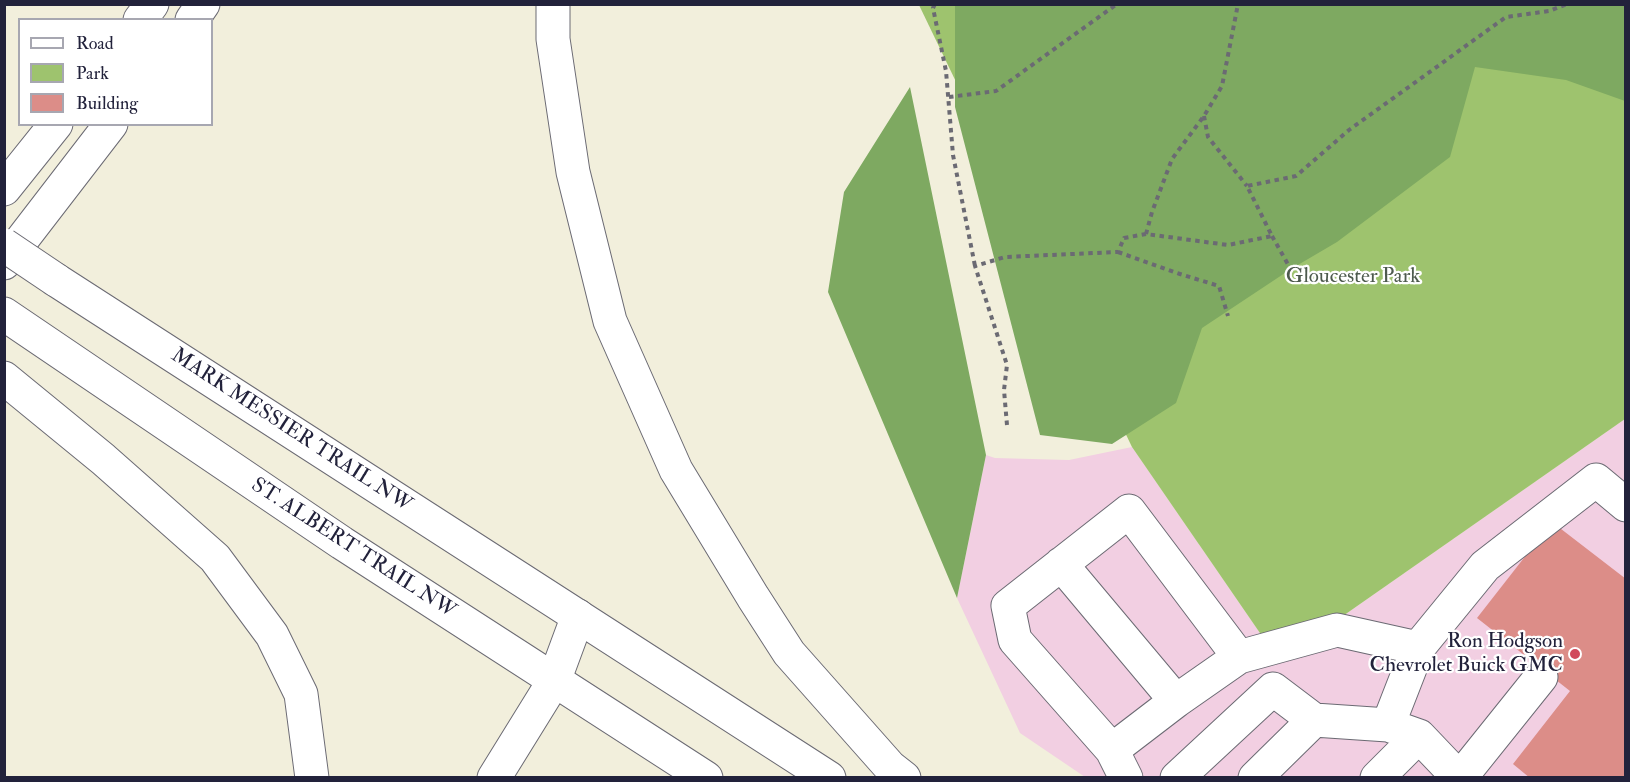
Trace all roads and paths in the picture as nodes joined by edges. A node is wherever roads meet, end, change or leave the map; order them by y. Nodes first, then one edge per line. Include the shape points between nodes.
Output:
1 (152, 4) edge
2 (203, 4) edge
3 (553, 4) edge
4 (935, 4) edge
5 (1117, 4) edge
6 (1238, 4) edge
7 (1567, 4) edge
8 (142, 18) edge
9 (193, 18) edge
10 (949, 97) junction
11 (1204, 116) junction
12 (54, 126) edge
13 (109, 126) edge
14 (1246, 186) junction
15 (4, 189) edge
16 (1146, 234) junction
17 (1272, 236) junction
18 (4, 245) edge
19 (1118, 252) junction
20 (4, 263) edge
21 (975, 266) junction
22 (1294, 275) dead end
23 (1228, 316) dead end
24 (10, 318) edge
25 (4, 378) edge
26 (1007, 425) dead end
27 (1626, 505) edge
28 (1061, 564) junction
29 (578, 616) junction
30 (1418, 648) junction
31 (1239, 657) junction
32 (1541, 677) dead end
33 (554, 681) junction
34 (1176, 701) junction
35 (1314, 720) junction
36 (1388, 725) junction
37 (1419, 736) junction
38 (1119, 764) edge
39 (312, 777) edge
40 (494, 777) edge
41 (706, 777) edge
42 (829, 777) edge
43 (904, 777) edge
44 (1177, 777) edge
45 (1255, 777) edge
46 (1377, 777) edge
47 (1460, 777) edge

1 - 8 main road
2 - 9 main road
3 - 43 main road via 553,39 573,172 610,321 676,470 789,653 890,767
4 - 10 path
5 - 10 path via 996,92
6 - 11 path via 1222,86
7 - 14 path via 1506,17 1349,130 1296,176
10 - 21 path via 953,155
11 - 14 path via 1208,137
11 - 16 path via 1172,159
12 - 15 main road
13 - 20 main road
14 - 17 path
16 - 17 path via 1228,245
16 - 19 path via 1124,238
17 - 22 path
18 - 29 main road, MARK MESSIER TRAIL NW, bridge
19 - 21 path via 1005,257
19 - 23 path via 1219,286
21 - 26 path via 1007,365
24 - 33 main road, ST. ALBERT TRAIL NW
25 - 39 main road via 215,558 273,635 300,694
27 - 30 main road via 1596,480 1485,566
28 - 31 main road via 1129,512
28 - 34 main road
28 - 38 main road via 1008,606 1015,640
29 - 33 main road
29 - 42 main road
30 - 31 main road via 1337,630
30 - 36 main road
31 - 34 main road
32 - 47 main road
33 - 40 main road
33 - 41 main road, ST. ALBERT TRAIL NW
34 - 38 main road
35 - 36 main road
35 - 44 main road via 1273,689
35 - 45 main road
36 - 37 main road
37 - 46 main road
37 - 47 main road

